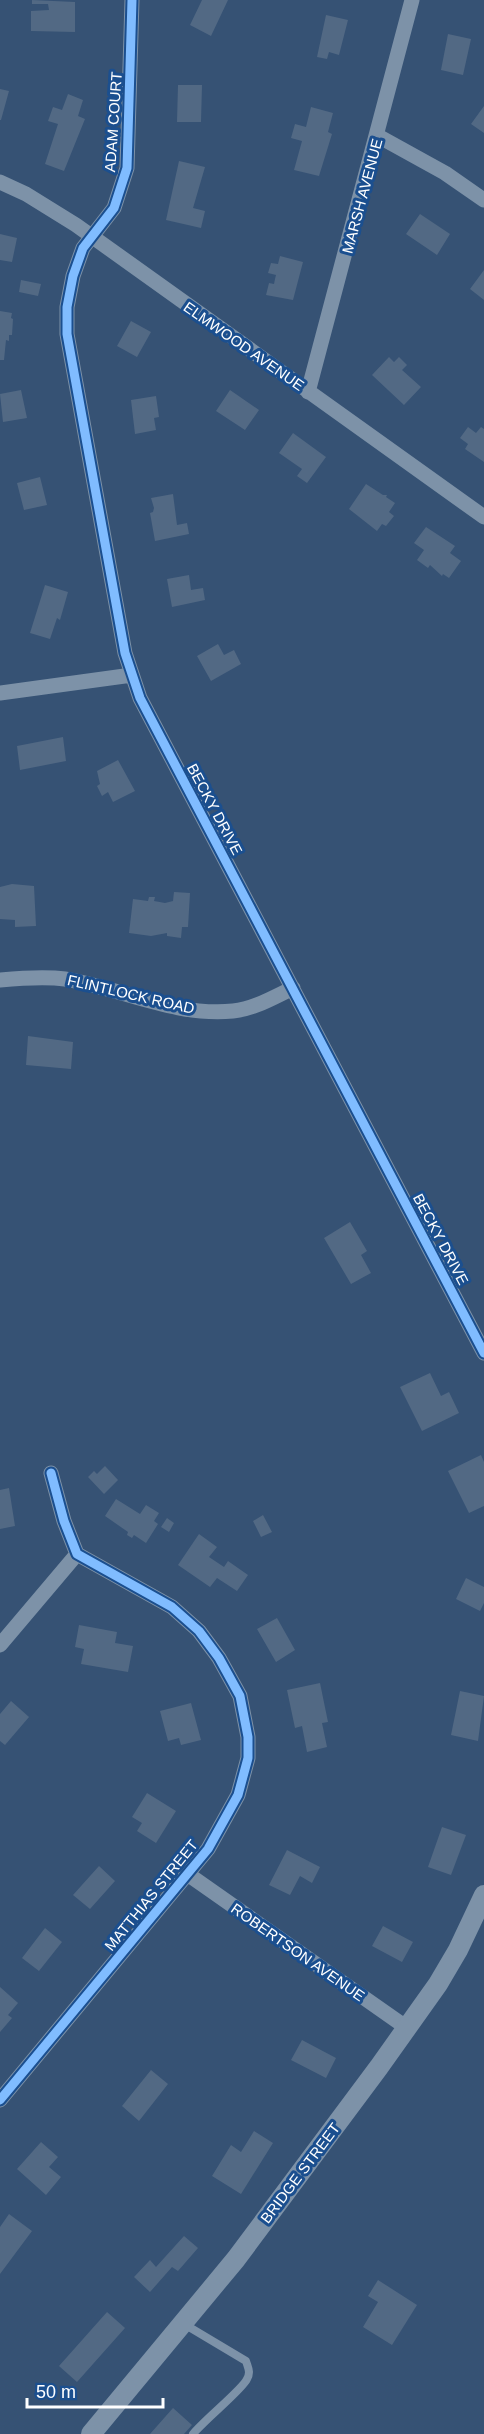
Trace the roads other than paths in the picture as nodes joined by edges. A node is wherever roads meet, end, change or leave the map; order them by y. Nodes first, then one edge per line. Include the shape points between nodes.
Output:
1 (132, 0) edge
2 (412, 0) edge
3 (378, 136) junction
4 (0, 182) edge
5 (484, 200) edge
6 (92, 236) junction
7 (309, 392) junction
8 (484, 517) edge
9 (132, 675) junction
10 (0, 693) edge
11 (0, 980) edge
12 (293, 988) junction
13 (484, 1353) edge
14 (51, 1473) dead end
15 (77, 1554) junction
16 (0, 1645) edge
17 (189, 1875) junction
18 (484, 1895) edge
19 (407, 2028) junction
20 (0, 2100) edge
21 (183, 2323) junction
22 (91, 2434) edge
23 (193, 2434) edge

1 - 6 street, ADAM COURT via 127,168 114,208
2 - 3 street, MARSH AVENUE
3 - 5 street via 427,162
3 - 7 street, MARSH AVENUE
4 - 6 street, ELMWOOD AVENUE
6 - 7 street, ELMWOOD AVENUE
6 - 9 street, BECKY DRIVE via 73,276 67,334 120,629
7 - 8 street, ELMWOOD AVENUE
9 - 10 street
9 - 12 street, BECKY DRIVE via 150,717
11 - 12 street, FLINTLOCK ROAD via 63,979 150,1001 213,1011 254,1006
12 - 13 street, BECKY DRIVE
14 - 15 street
15 - 16 street
15 - 17 street, MATTHIAS STREET via 172,1607 219,1658 240,1695 248,1737 244,1778 221,1828
17 - 19 street, ROBERTSON AVENUE
17 - 20 street, MATTHIAS STREET
18 - 19 street, BRIDGE STREET via 458,1950
19 - 21 street, BRIDGE STREET via 236,2259
21 - 22 street, BRIDGE STREET
21 - 23 lane via 246,2361 250,2370 247,2381

